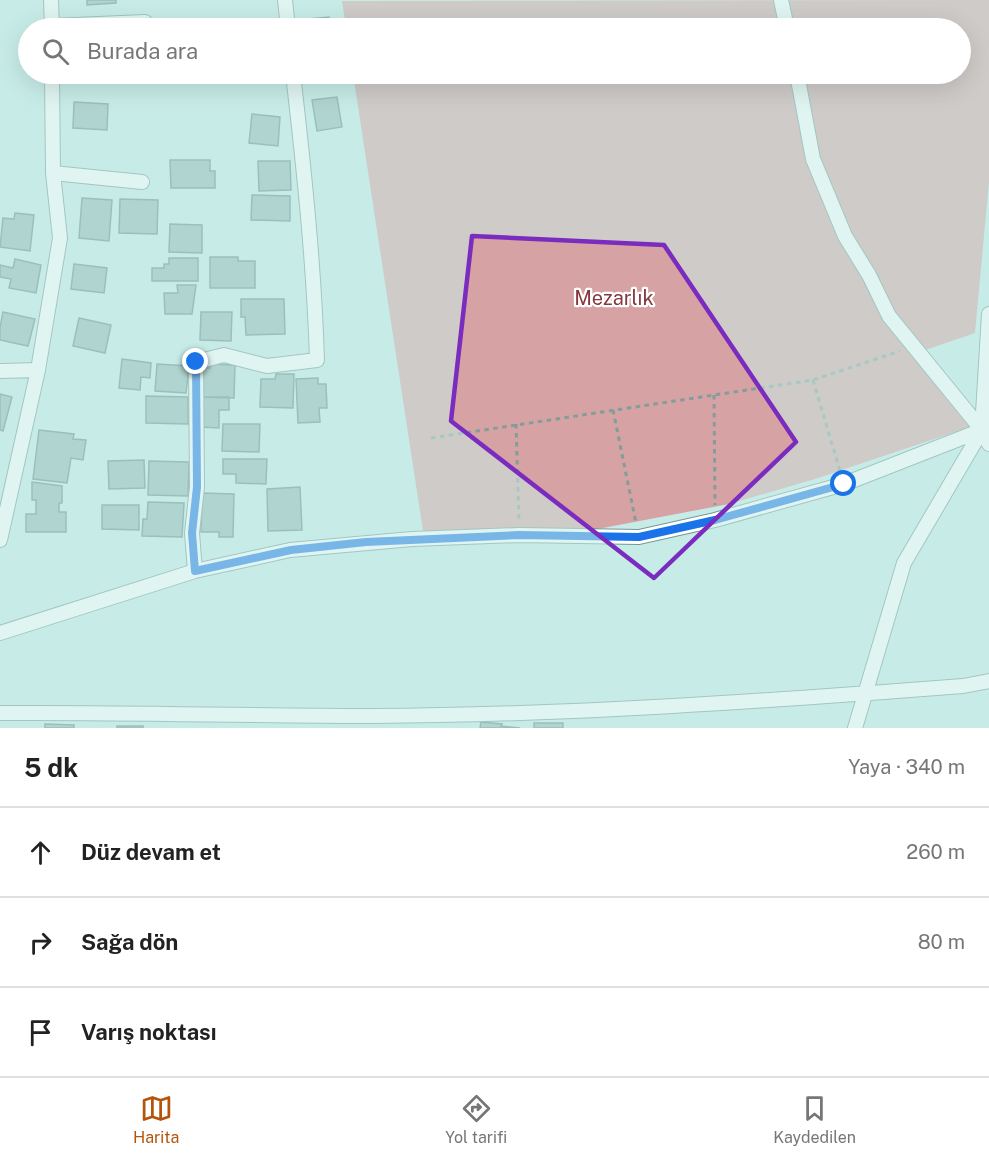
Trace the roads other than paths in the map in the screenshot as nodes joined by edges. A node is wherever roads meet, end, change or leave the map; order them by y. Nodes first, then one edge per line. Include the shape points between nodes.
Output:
1 (51, 0) edge
2 (285, 0) edge
3 (781, 0) edge
4 (52, 18) edge
5 (287, 18) edge
6 (785, 18) edge
7 (52, 84) edge
8 (294, 84) edge
9 (799, 84) edge
10 (53, 173) junction
11 (142, 182) dead end
12 (989, 314) edge
13 (38, 370) junction
14 (0, 371) edge
15 (986, 430) edge
16 (989, 444) edge
17 (0, 540) edge
18 (195, 571) junction
19 (0, 633) edge
20 (989, 681) edge
21 (867, 694) junction
22 (0, 713) edge
23 (31, 713) junction
24 (30, 728) edge
25 (855, 728) edge

1 - 4 street
2 - 5 street
3 - 6 street
7 - 10 street
8 - 18 street via 315,304 316,360 267,366 224,355 196,362 197,487 192,533
9 - 15 street via 813,159 845,236 889,316
10 - 11 street
10 - 13 street via 60,238
12 - 15 street
13 - 14 street
13 - 17 street
15 - 16 street
15 - 18 street via 844,484 639,537 519,535 412,539 301,549
15 - 21 street via 904,563
18 - 19 street
20 - 21 street
21 - 23 street via 679,706 375,716
21 - 25 street
22 - 23 street
23 - 24 street

